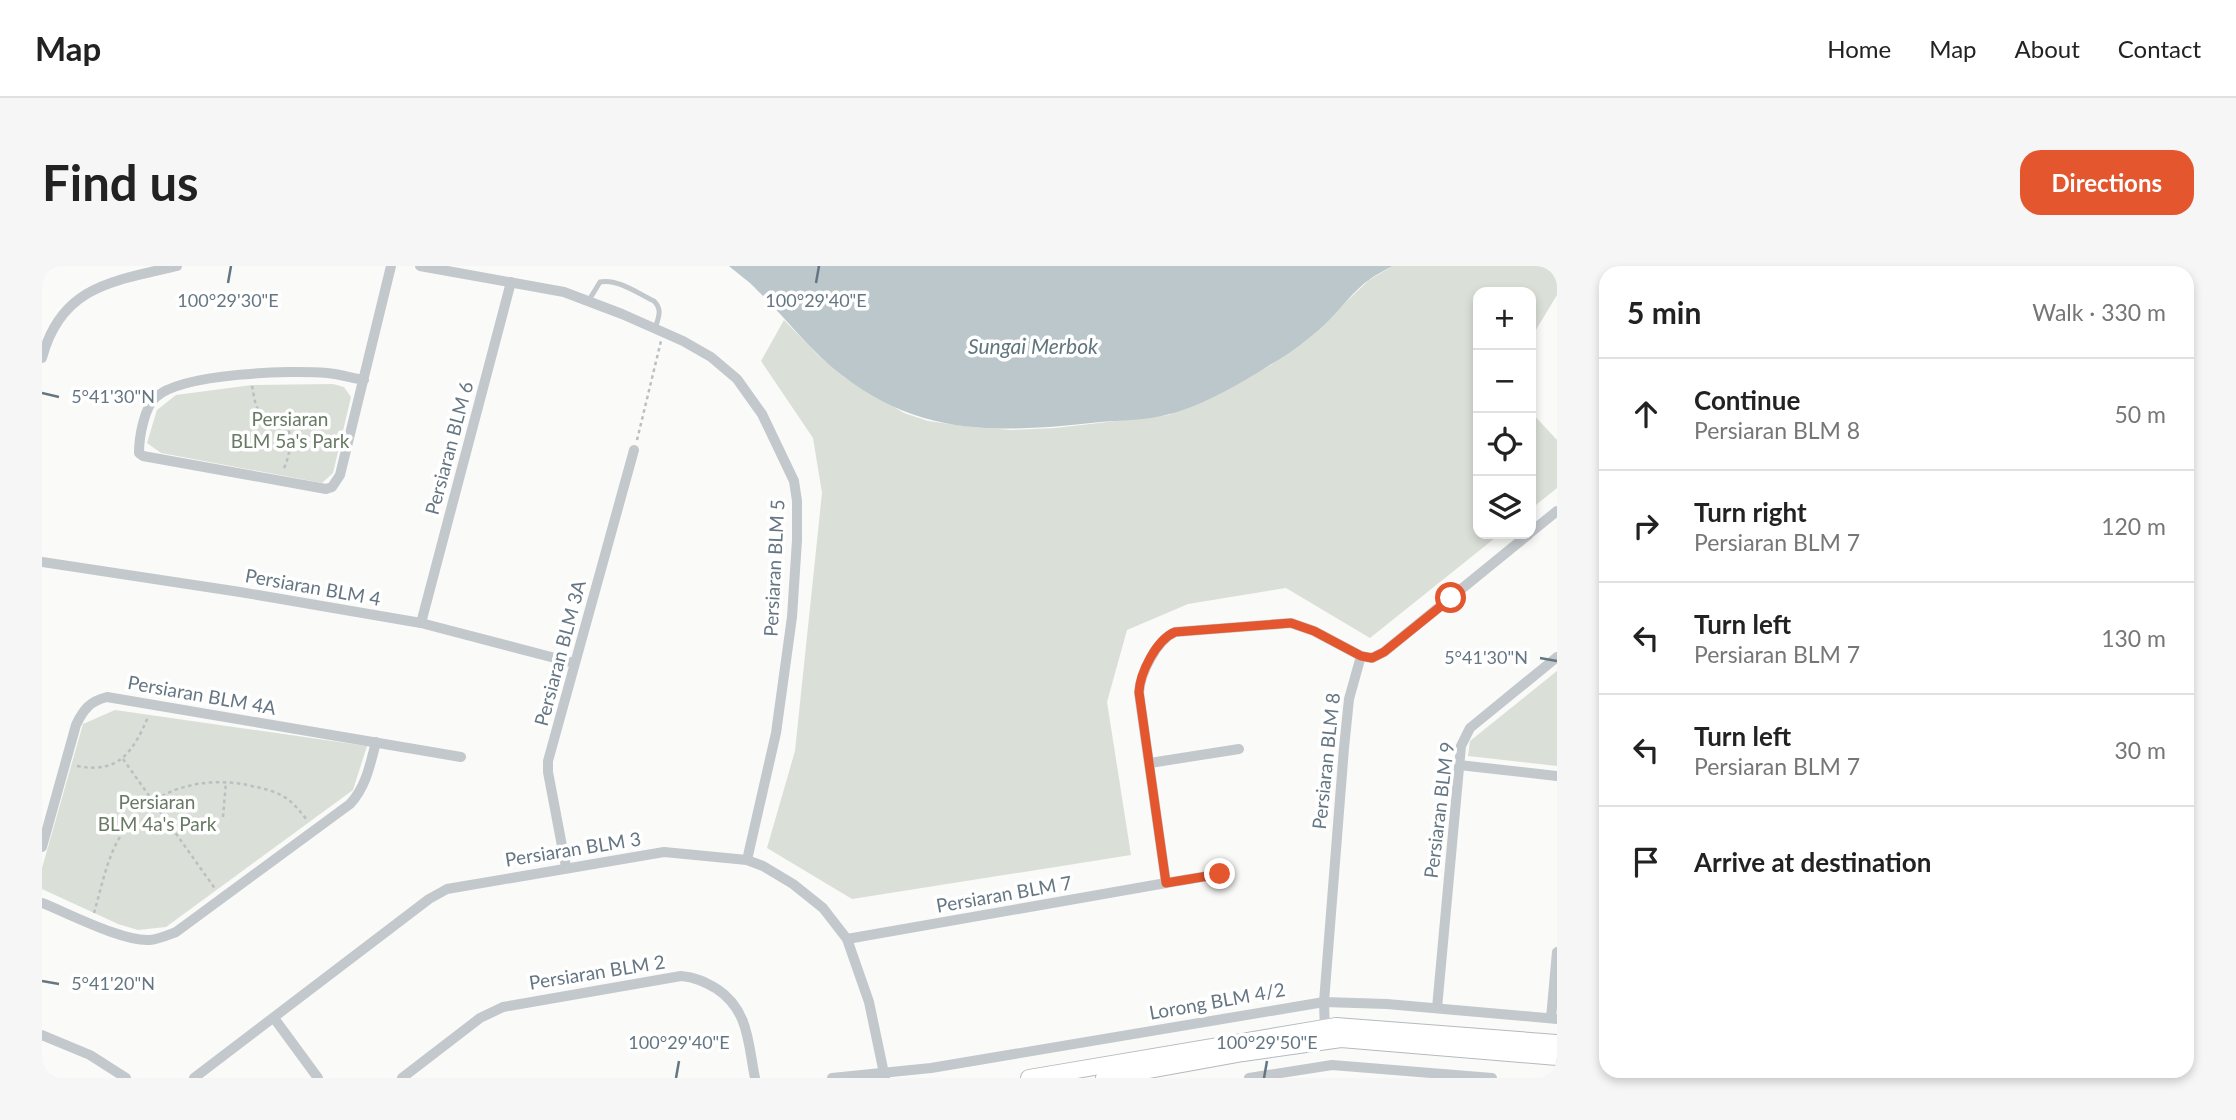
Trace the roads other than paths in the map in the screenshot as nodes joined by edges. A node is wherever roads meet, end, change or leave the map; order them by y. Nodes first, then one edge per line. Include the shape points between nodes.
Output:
1 (177, 266) edge
2 (391, 266) edge
3 (420, 266) edge
4 (511, 282) junction
5 (589, 300) junction
6 (659, 331) junction
7 (42, 358) edge
8 (364, 380) junction
9 (634, 450) road end
10 (1557, 511) edge
11 (1536, 528) edge
12 (1523, 539) edge
13 (42, 562) edge
14 (421, 623) junction
15 (1361, 656) junction
16 (1557, 657) edge
17 (574, 663) junction
18 (376, 742) junction
19 (1239, 749) dead end
20 (461, 757) dead end
21 (1150, 763) junction
22 (1459, 765) junction
23 (1557, 776) edge
24 (42, 847) edge
25 (747, 860) junction
26 (566, 867) junction
27 (1220, 874) dead end
28 (1166, 883) junction
29 (42, 903) edge
30 (847, 939) junction
31 (1557, 952) edge
32 (1324, 1002) junction
33 (1437, 1008) junction
34 (274, 1018) junction
35 (1554, 1018) edge
36 (1325, 1034) junction
37 (42, 1035) edge
38 (1557, 1043) edge
39 (1557, 1057) edge
40 (885, 1075) edge
41 (1478, 1077) edge
42 (127, 1078) edge
43 (194, 1078) edge
44 (318, 1078) edge
45 (402, 1078) edge
46 (755, 1078) edge
47 (832, 1078) edge
48 (1029, 1078) edge
49 (1104, 1078) edge
50 (1249, 1078) edge
51 (1492, 1078) edge

1 - 7 street via 86,292 57,322
2 - 8 street
3 - 4 street, Persiaran BLM 5
4 - 5 street, Persiaran BLM 5
4 - 14 street, Persiaran BLM 6
5 - 6 street, Persiaran BLM 5
5 - 6 lane via 600,282 618,284 659,306
6 - 25 street, Persiaran BLM 5 via 710,357 749,393 787,463 797,501 785,671
8 - 8 street via 327,373 249,374 191,381 156,397 148,409 139,453 326,489 336,484
9 - 17 street, Persiaran BLM 3A
10 - 11 street
12 - 15 street via 1384,652 1372,658
13 - 14 street, Persiaran BLM 4
14 - 17 street, Persiaran BLM 4
15 - 21 street via 1291,623 1168,635 1139,686
15 - 32 street, Persiaran BLM 8 via 1349,699
16 - 22 street, Persiaran BLM 9 via 1470,728
17 - 26 street, Persiaran BLM 3A via 548,761
18 - 20 street, Persiaran BLM 4A
18 - 24 street, Persiaran BLM 4A via 107,697 90,704 76,725
18 - 29 street via 358,796 176,932 152,940 129,937
19 - 21 street
21 - 28 street
22 - 23 street
22 - 33 street, Persiaran BLM 9
25 - 26 street, Persiaran BLM 3 via 664,852
25 - 30 street, Persiaran BLM 3 via 813,899
26 - 34 street, Persiaran BLM 3 via 437,894
27 - 28 street, Persiaran BLM 7
28 - 30 street, Persiaran BLM 7
30 - 40 street, Persiaran BLM 3 via 867,995
31 - 35 street
32 - 33 street, Lorong BLM 4/2
32 - 36 street, Persiaran BLM 8
32 - 40 street, Lorong BLM 4/2
33 - 35 street, Lorong BLM 4/2
34 - 43 street, Persiaran BLM 3
34 - 44 street
36 - 38 street via 1351,1026
36 - 39 street
36 - 48 street
36 - 49 street
37 - 42 street via 90,1055
40 - 47 street, Lorong BLM 4/2
41 - 50 street via 1332,1065
41 - 51 street
45 - 46 street, Persiaran BLM 2 via 480,1018 503,1007 681,976 700,979 734,1002 743,1020

